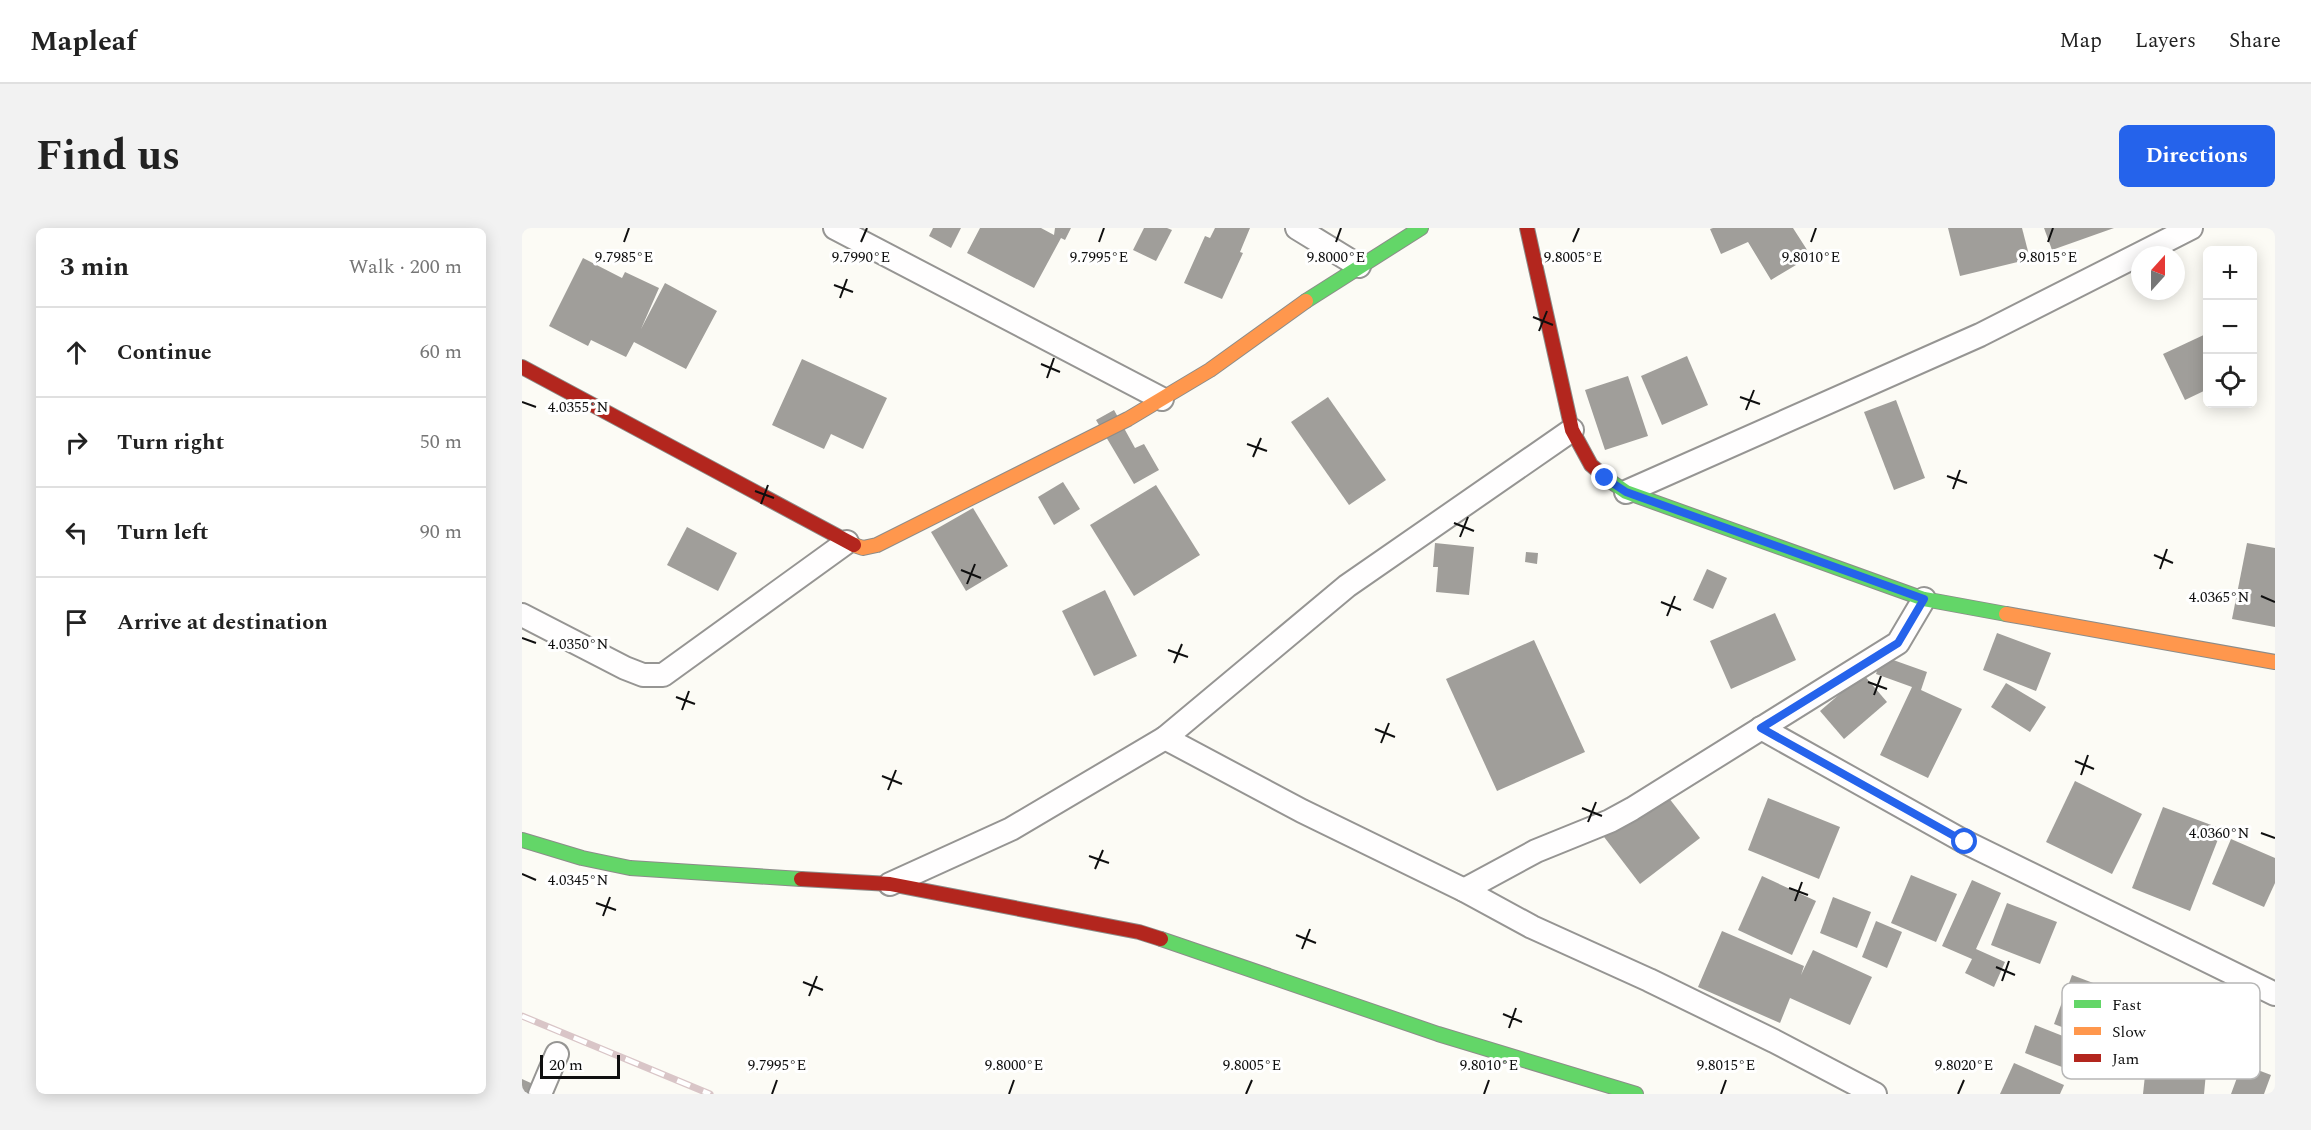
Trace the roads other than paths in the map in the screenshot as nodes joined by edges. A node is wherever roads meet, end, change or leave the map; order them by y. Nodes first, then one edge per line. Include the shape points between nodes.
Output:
1 (835, 228) edge
2 (1297, 228) edge
3 (1421, 228) edge
4 (1527, 228) edge
5 (2191, 228) edge
6 (1359, 266) junction
7 (522, 367) edge
8 (1162, 399) junction
9 (1572, 430) junction
10 (1626, 492) junction
11 (847, 542) junction
12 (1924, 599) junction
13 (522, 615) edge
14 (2275, 662) edge
15 (1761, 728) junction
16 (1165, 738) junction
17 (522, 840) edge
18 (890, 884) junction
19 (1464, 890) junction
20 (2253, 983) edge
21 (2260, 987) edge
22 (2275, 994) edge
23 (557, 1054) dead end
24 (540, 1094) edge
25 (1636, 1094) edge
26 (1875, 1094) edge

1 - 8 street
2 - 6 street
3 - 6 street
4 - 9 street
5 - 10 street via 1980,335
6 - 8 street
7 - 11 street
8 - 11 street via 877,545 863,548
9 - 10 street via 1591,465
9 - 16 street via 1347,586
10 - 12 street
11 - 13 street via 663,675 643,675 625,668
12 - 14 street
12 - 15 street via 1898,643
15 - 19 street via 1610,821 1536,851
15 - 20 street via 1965,842
16 - 18 street via 1011,829
16 - 19 street
17 - 18 street via 630,868
18 - 25 street via 1139,932 1438,1034
19 - 26 street
21 - 22 street
23 - 24 street

